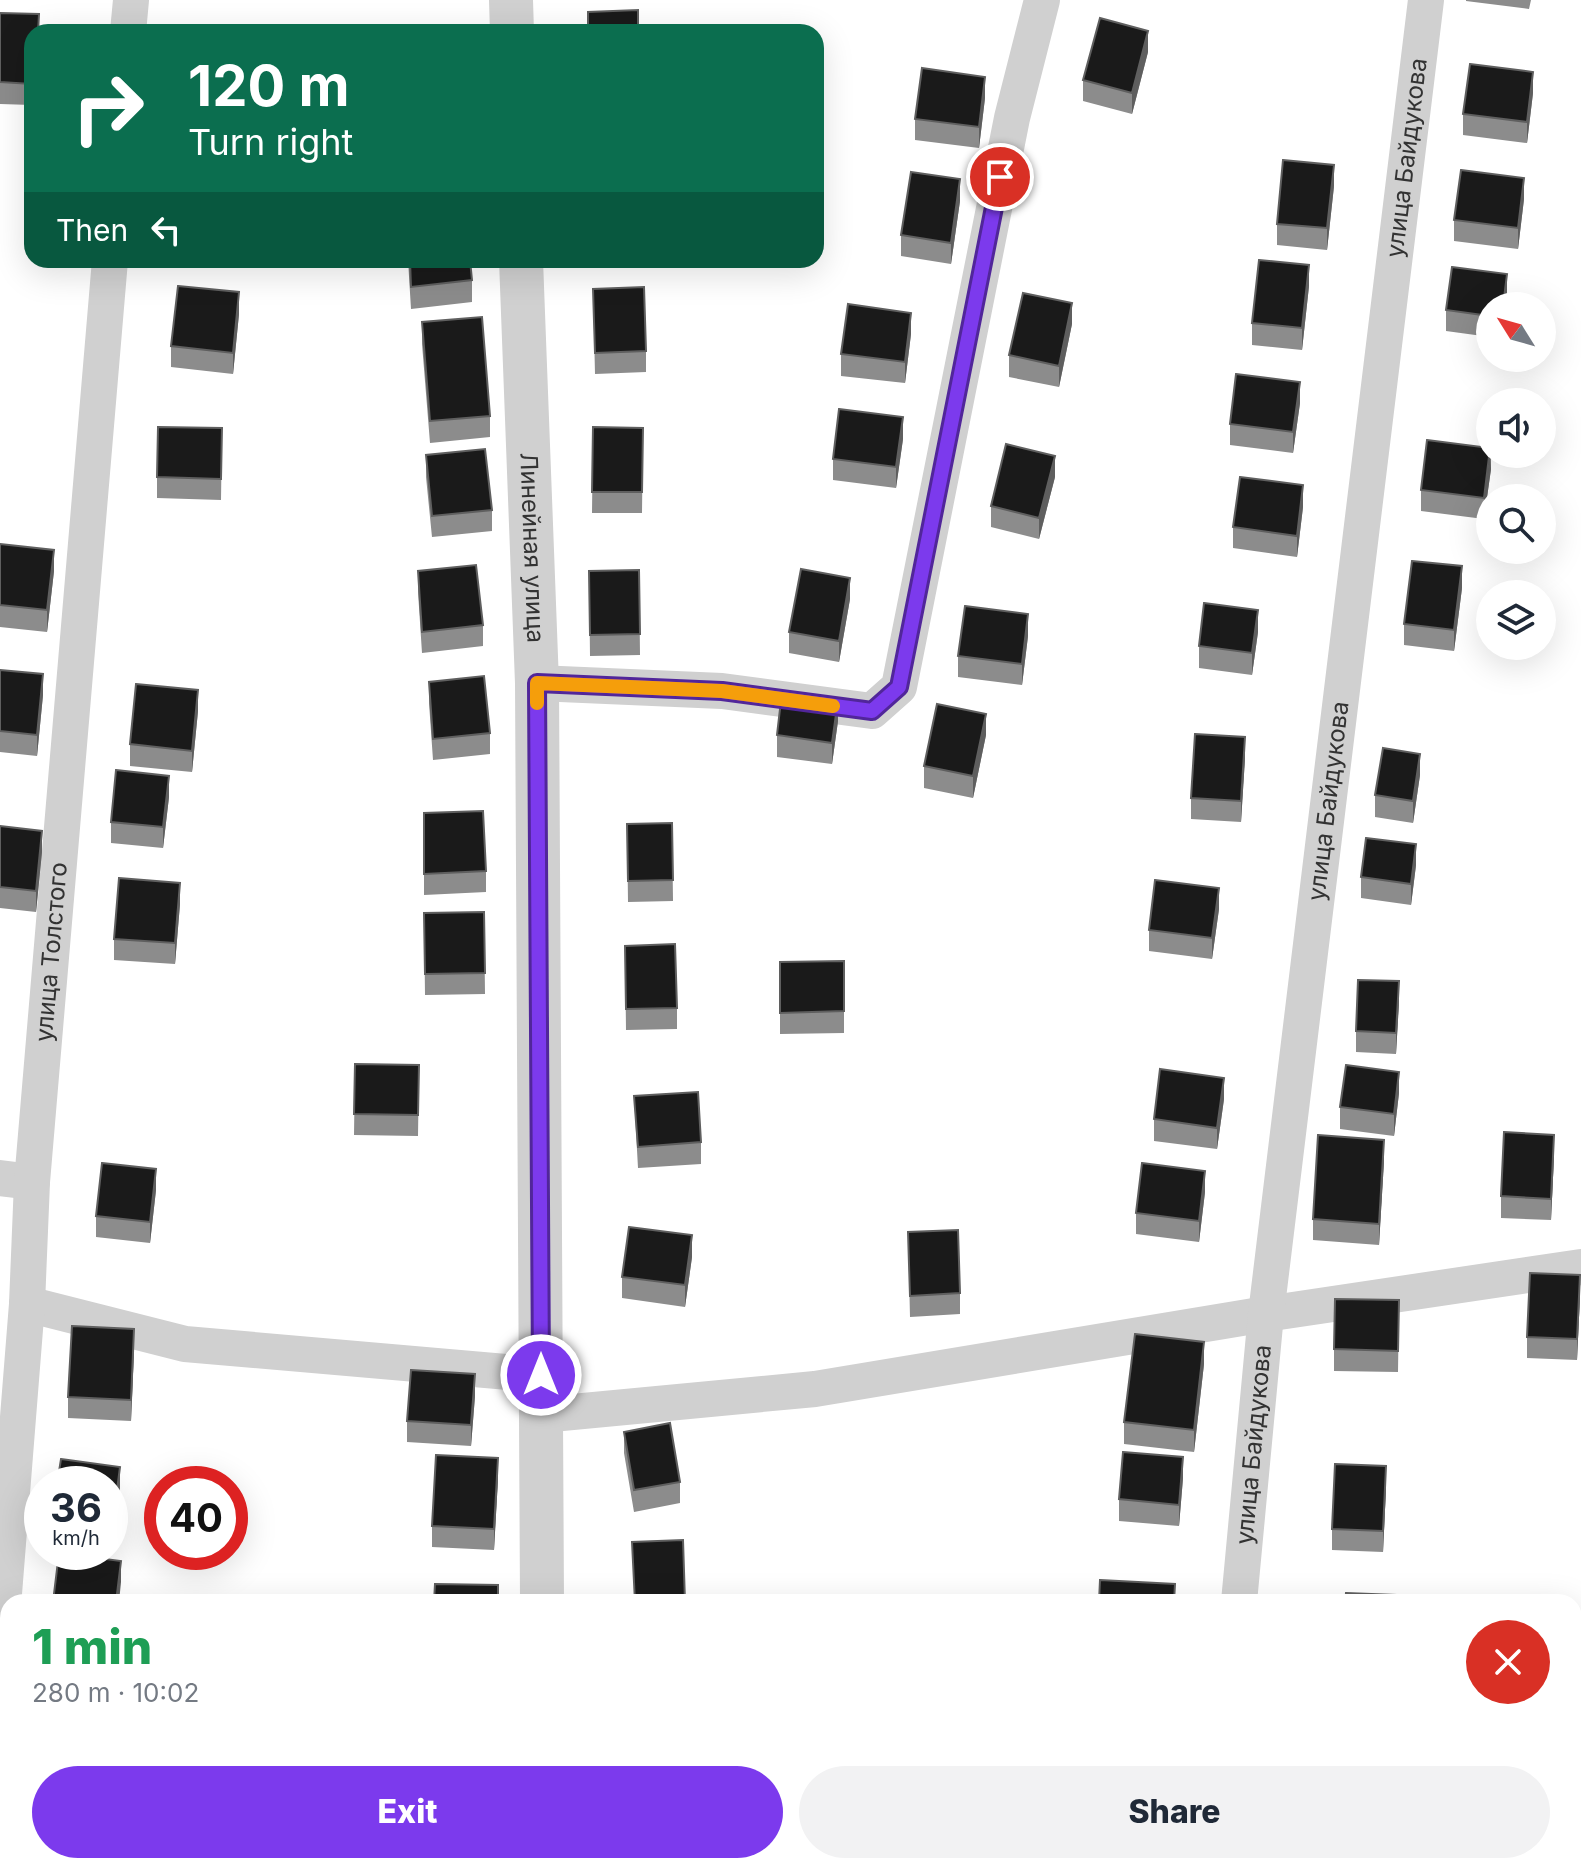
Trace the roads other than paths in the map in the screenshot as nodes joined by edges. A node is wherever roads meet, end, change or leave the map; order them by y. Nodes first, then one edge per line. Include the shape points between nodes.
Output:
1 (131, 0) edge
2 (511, 0) edge
3 (1042, 0) edge
4 (1426, 0) edge
5 (129, 24) edge
6 (512, 24) edge
7 (109, 268) edge
8 (521, 268) edge
9 (537, 683) junction
10 (16, 1180) edge
11 (1581, 1267) edge
12 (27, 1304) junction
13 (1266, 1314) junction
14 (541, 1395) junction
15 (4, 1594) edge
16 (542, 1594) edge
17 (1240, 1594) edge

1 - 5 street
2 - 6 street
3 - 9 street via 1012,118 899,687 872,711 722,691
4 - 13 street, улица Байдукова
7 - 10 street, улица Толстого
8 - 9 street, Линейная улица
9 - 14 street, Линейная улица
10 - 12 street, улица Толстого
11 - 13 street
12 - 14 street via 185,1344
12 - 15 street, улица Толстого
13 - 14 street via 815,1389
13 - 17 street, улица Байдукова
14 - 16 street, Линейная улица

